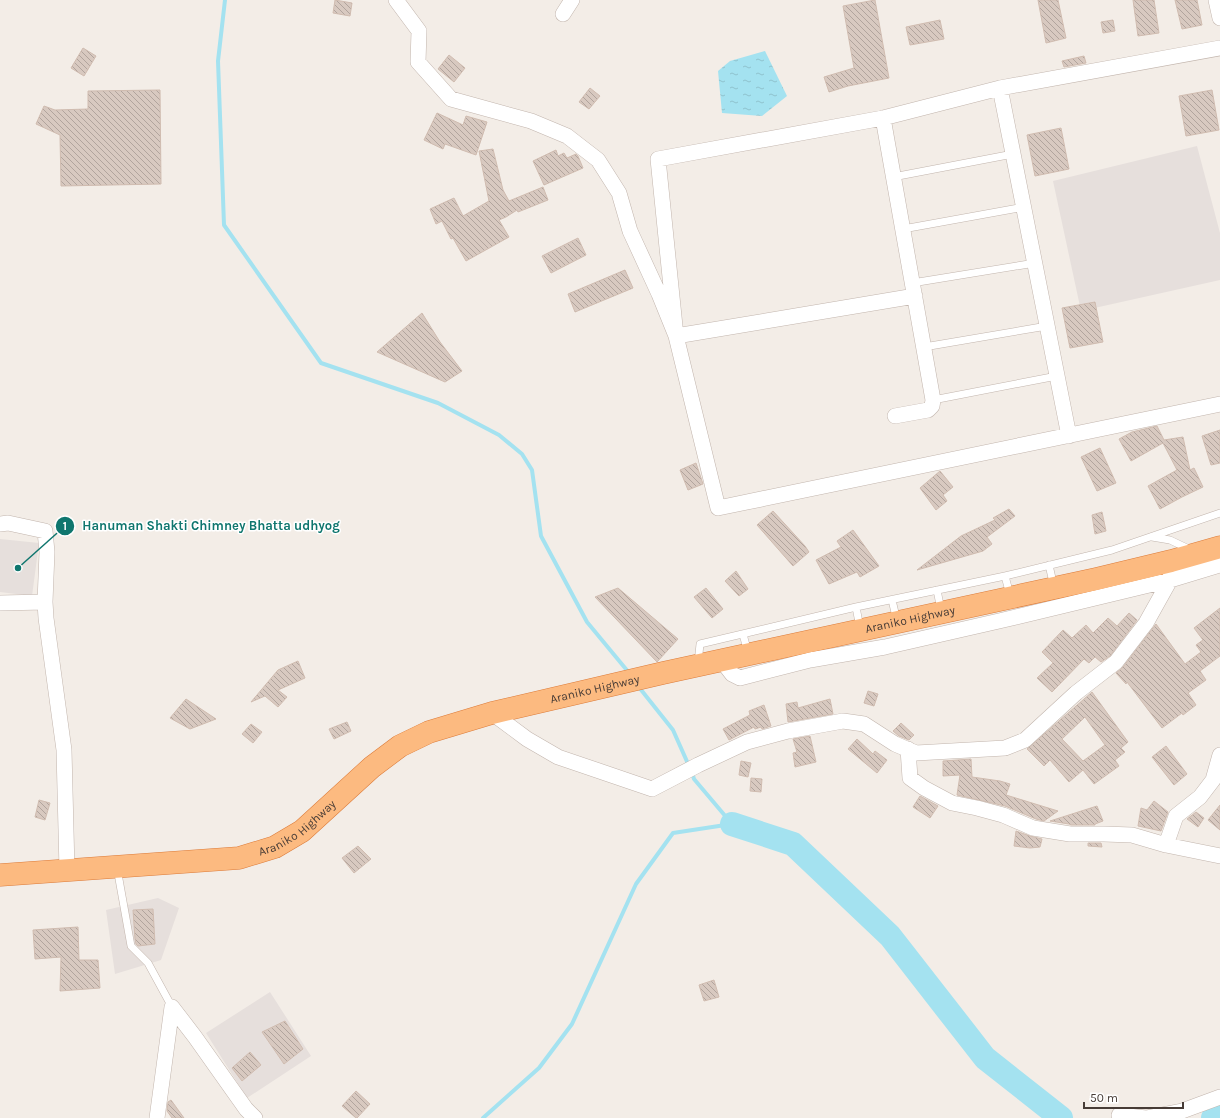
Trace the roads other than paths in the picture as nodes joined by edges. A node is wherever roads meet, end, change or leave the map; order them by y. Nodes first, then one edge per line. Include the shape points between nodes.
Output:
1 (396, 0) edge
2 (572, 0) edge
3 (1216, 0) edge
4 (563, 14) dead end
5 (1220, 18) edge
6 (1220, 48) edge
7 (1000, 88) junction
8 (883, 118) junction
9 (1013, 154) junction
10 (893, 177) junction
11 (1024, 207) junction
12 (903, 229) junction
13 (1035, 263) junction
14 (913, 290) junction
15 (1047, 326) junction
16 (676, 336) junction
17 (924, 347) junction
18 (1057, 376) junction
19 (933, 400) junction
20 (1220, 404) edge
21 (895, 416) dead end
22 (1069, 436) junction
23 (1220, 513) edge
24 (0, 524) edge
25 (1152, 537) junction
26 (1220, 547) edge
27 (1200, 554) junction
28 (1220, 564) edge
29 (1049, 565) junction
30 (1170, 570) junction
31 (1005, 576) junction
32 (937, 590) junction
33 (1011, 597) junction
34 (1056, 597) junction
35 (892, 600) junction
36 (45, 602) junction
37 (0, 603) edge
38 (856, 607) junction
39 (993, 612) junction
40 (942, 613) junction
41 (897, 623) junction
42 (861, 631) junction
43 (743, 634) junction
44 (749, 655) junction
45 (722, 661) junction
46 (698, 666) junction
47 (492, 713) junction
48 (908, 749) junction
49 (1220, 755) edge
50 (1166, 845) junction
51 (1220, 856) edge
52 (116, 866) junction
53 (67, 870) junction
54 (0, 874) edge
55 (172, 1007) junction
56 (1220, 1097) edge
57 (1119, 1115) dead end
58 (157, 1118) edge
59 (255, 1118) edge

1 - 16 street via 419,31 418,62 451,99 531,121 567,136 598,160 619,193 630,231
2 - 4 street
3 - 5 street
6 - 7 street
7 - 8 street
7 - 9 street
8 - 10 street
8 - 16 street via 658,159
9 - 10 lane
9 - 11 street
10 - 12 street
11 - 12 lane
11 - 13 street
12 - 14 street
13 - 14 lane
13 - 15 street
14 - 16 street
14 - 17 street
15 - 17 lane
15 - 18 street
16 - 22 street via 718,508
17 - 19 street
18 - 19 lane
18 - 22 street
19 - 21 street via 928,410
20 - 22 street
23 - 25 lane
24 - 36 street via 8,523 45,531
25 - 27 lane via 1170,540
25 - 29 lane via 1112,550
26 - 27 highway, Araniko Highway
27 - 30 highway, Araniko Highway
28 - 30 street
29 - 31 lane
29 - 34 lane
30 - 34 highway, Araniko Highway
30 - 48 street via 1146,623 1116,662 1076,693 1025,740 1005,748 916,753
31 - 32 lane
31 - 33 lane
32 - 35 lane
32 - 40 lane
33 - 34 highway, Araniko Highway
33 - 39 highway, Araniko Highway
34 - 39 street
35 - 38 lane
35 - 41 lane
36 - 37 street
36 - 53 street via 64,750
38 - 42 lane
38 - 43 lane
39 - 40 highway, Araniko Highway
39 - 45 street via 885,647 810,660 740,678 732,674
40 - 41 highway, Araniko Highway
41 - 42 highway, Araniko Highway
42 - 44 highway, Araniko Highway
43 - 44 lane
43 - 46 lane via 700,644
44 - 45 highway, Araniko Highway
45 - 46 highway, Araniko Highway
46 - 47 highway, Araniko Highway
47 - 48 street via 527,739 558,757 652,788 747,742 843,721 864,724 895,744
47 - 52 highway, Araniko Highway via 429,732 400,746 372,767 302,831 275,847 239,858
48 - 50 street via 910,778 952,803 977,808 1032,828 1070,834 1132,835
49 - 50 street via 1213,780 1200,797 1176,816
50 - 51 street
52 - 53 highway, Araniko Highway
52 - 55 lane via 130,946 148,963
53 - 54 highway, Araniko Highway
55 - 58 street
55 - 59 street via 246,1110
56 - 57 street via 1182,1111 1146,1118

